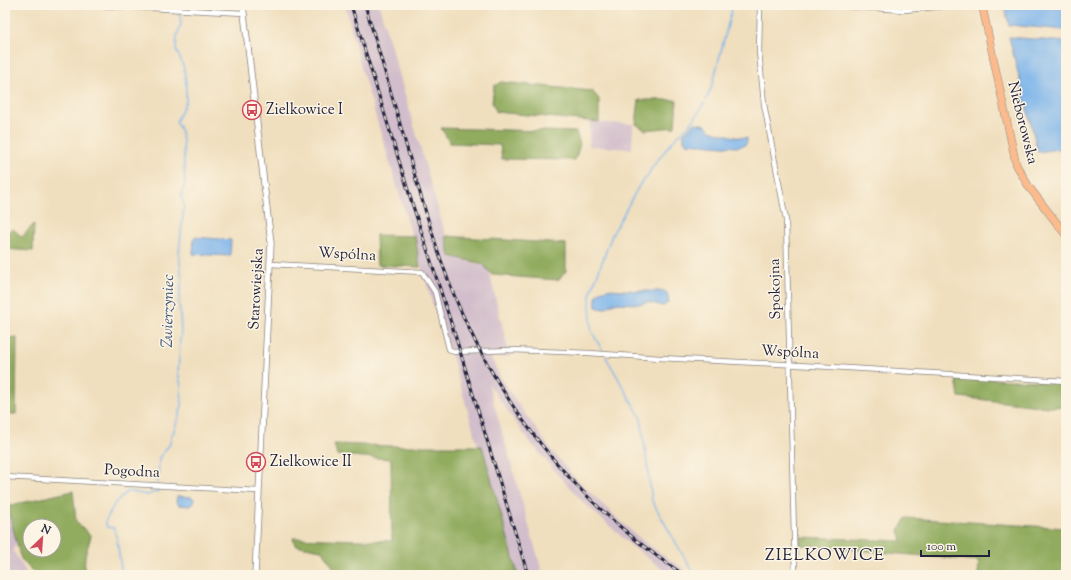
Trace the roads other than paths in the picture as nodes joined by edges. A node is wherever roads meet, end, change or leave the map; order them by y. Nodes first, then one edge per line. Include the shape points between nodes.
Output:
1 (95, 5) edge
2 (243, 5) edge
3 (760, 5) edge
4 (828, 5) edge
5 (957, 5) edge
6 (982, 5) edge
7 (244, 13) junction
8 (1066, 235) edge
9 (270, 264) junction
10 (790, 364) junction
11 (1066, 381) edge
12 (5, 477) edge
13 (258, 491) junction
14 (255, 575) edge
15 (795, 575) edge

1 - 7 street
2 - 7 street, Starowiejska
3 - 10 street, Spokojna via 758,51 764,104 786,220
4 - 5 street via 904,10
6 - 8 main road, Nieborowska via 1016,164 1029,187
7 - 9 street, Starowiejska via 269,222
9 - 10 street, Wspólna via 422,272 435,292 452,352 512,350
9 - 13 street, Starowiejska
10 - 11 street, Wspólna
10 - 15 street, Spokojna
12 - 13 street, Pogodna
13 - 14 street, Starowiejska

